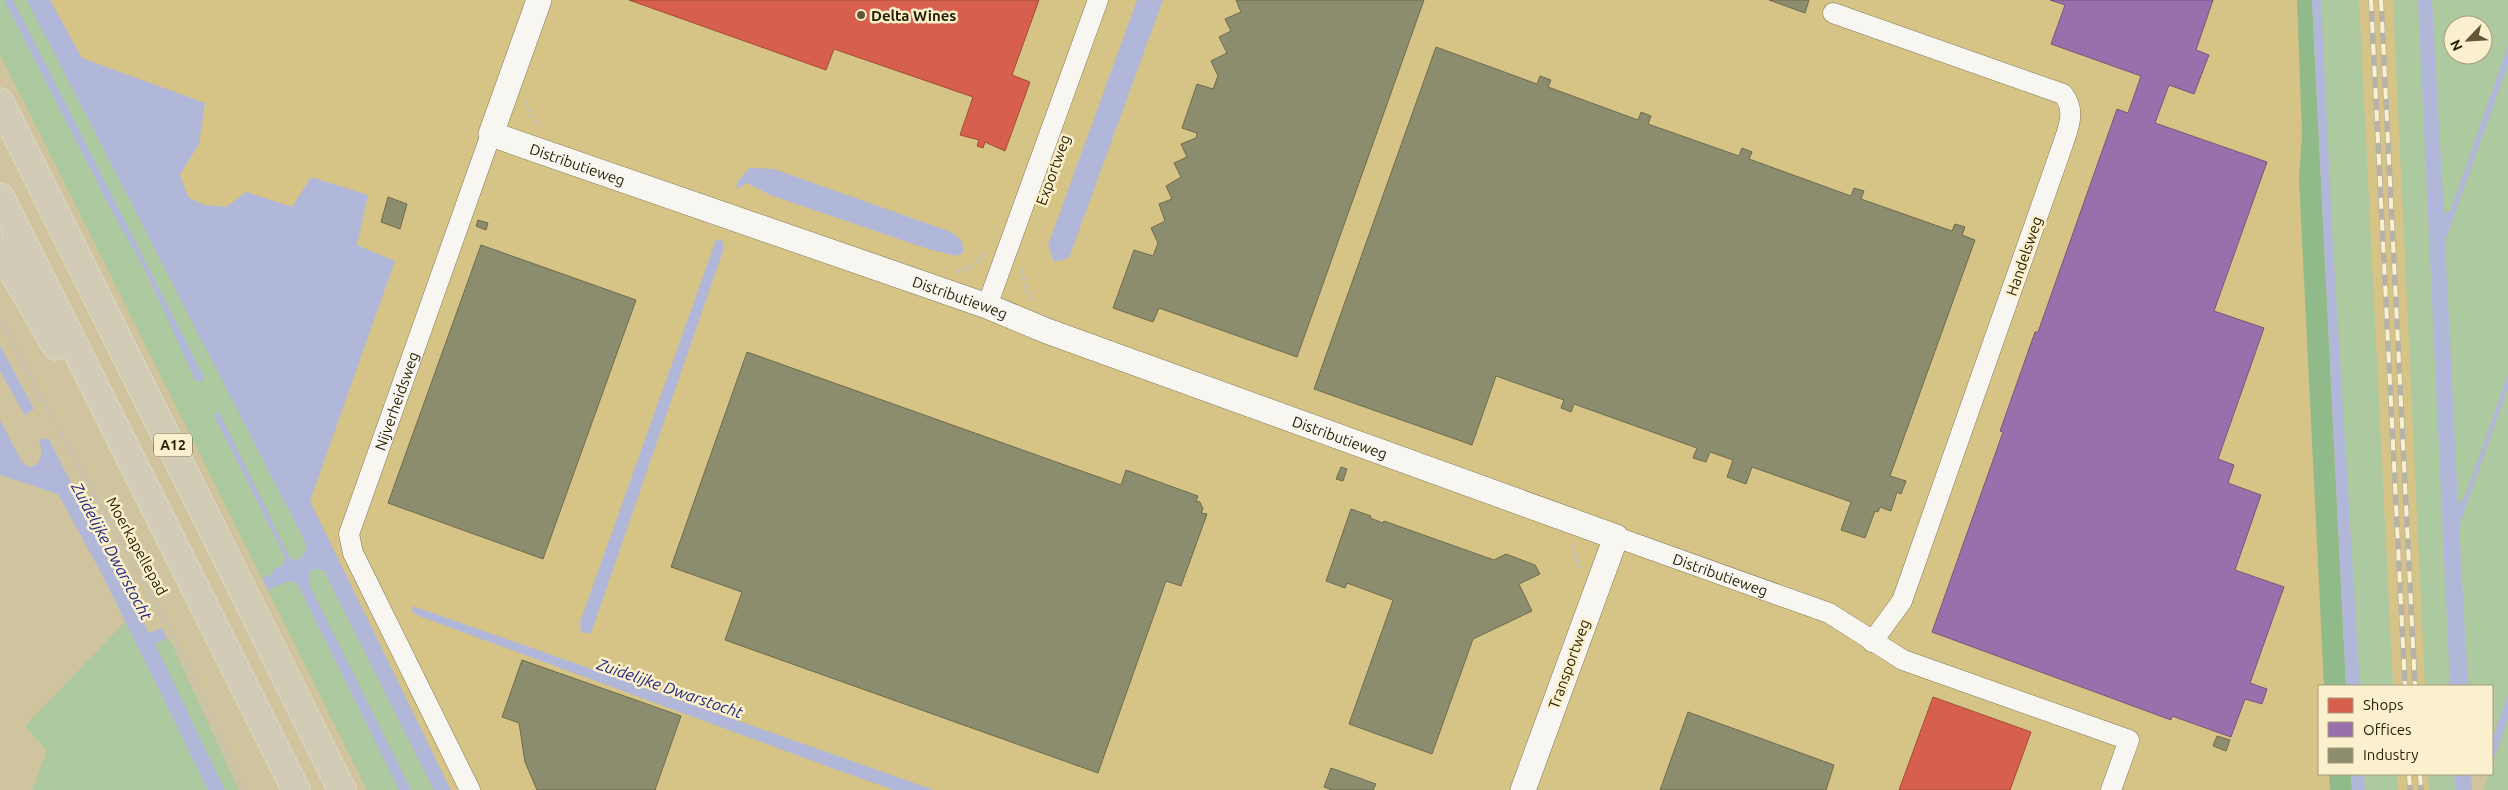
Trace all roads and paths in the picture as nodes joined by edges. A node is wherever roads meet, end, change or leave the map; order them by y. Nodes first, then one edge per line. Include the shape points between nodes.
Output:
1 (539, 0) edge
2 (1098, 0) edge
3 (1833, 13) dead end
4 (525, 98) dead end
5 (0, 102) edge
6 (544, 130) dead end
7 (491, 134) junction
8 (0, 197) edge
9 (0, 250) edge
10 (1015, 255) junction
11 (947, 274) dead end
12 (988, 306) junction
13 (1038, 306) dead end
14 (0, 319) edge
15 (1616, 537) junction
16 (180, 556) junction
17 (1872, 642) junction
18 (244, 790) edge
19 (296, 790) edge
20 (342, 790) edge
21 (470, 790) edge
22 (1523, 790) edge
23 (2111, 790) edge

1 - 7 street, Nijverheidsweg
2 - 10 street, Exportweg
3 - 17 street, Handelsweg via 2063,94 2070,103 2072,114 1902,601
4 - 6 path, Distributieweg via 529,113
5 - 20 highway, A12
7 - 12 street, Distributieweg
7 - 21 street, Nijverheidsweg via 349,534 352,553
8 - 16 highway, A12
9 - 16 highway, A12
10 - 11 path, Distributieweg via 992,247 970,268
10 - 12 street, Exportweg
10 - 13 path via 1025,288
12 - 15 street, Distributieweg via 1047,331
14 - 18 path, Moerkapellepad via 174,637
15 - 17 street, Distributieweg via 1829,613
15 - 22 street, Transportweg
16 - 19 highway, A12
17 - 23 street, Distributieweg via 1904,660 2129,740

